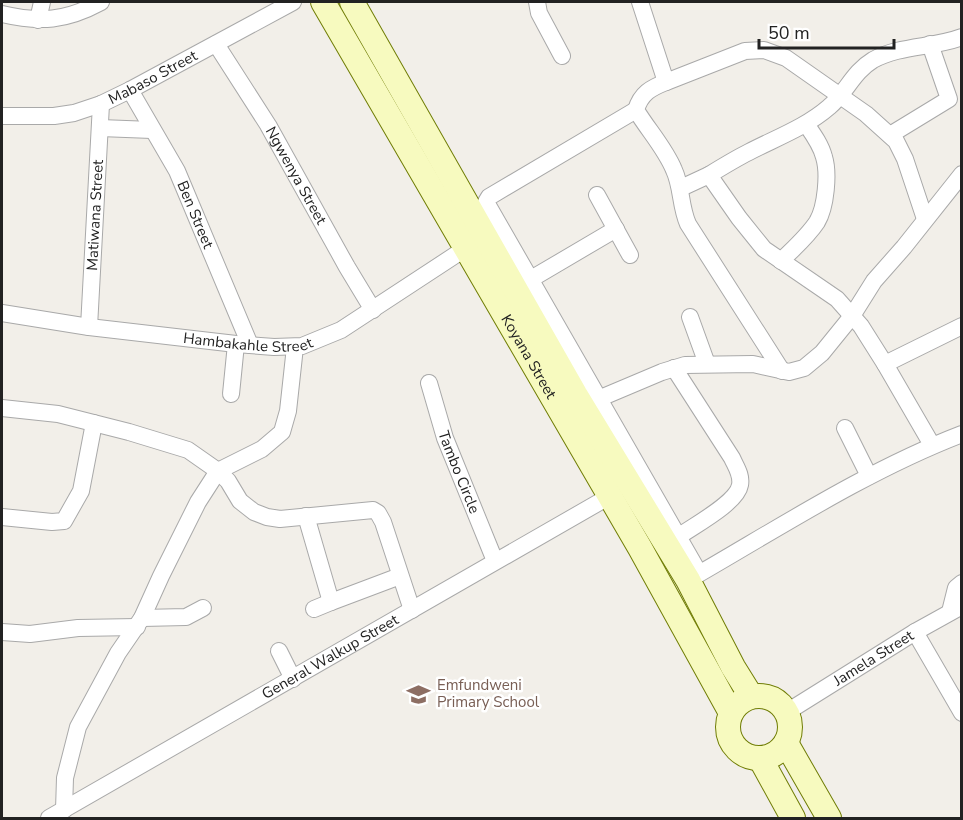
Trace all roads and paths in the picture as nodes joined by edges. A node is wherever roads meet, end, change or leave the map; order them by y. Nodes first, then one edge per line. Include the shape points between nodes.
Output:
1 (42, 2) edge
2 (101, 2) edge
3 (293, 2) edge
4 (323, 2) edge
5 (352, 2) edge
6 (537, 2) edge
7 (640, 2) edge
8 (2, 14) edge
9 (38, 20) junction
10 (962, 37) edge
11 (216, 44) junction
12 (930, 44) junction
13 (562, 56) dead end
14 (666, 82) junction
15 (130, 90) junction
16 (841, 96) junction
17 (101, 104) junction
18 (636, 110) junction
19 (2, 116) edge
20 (806, 124) junction
21 (100, 128) junction
22 (152, 130) junction
23 (890, 135) junction
24 (709, 175) junction
25 (960, 178) edge
26 (681, 188) junction
27 (597, 195) dead end
28 (925, 219) junction
29 (616, 229) junction
30 (466, 248) junction
31 (630, 255) dead end
32 (782, 261) junction
33 (531, 279) junction
34 (373, 310) junction
35 (2, 313) edge
36 (852, 316) junction
37 (690, 317) dead end
38 (89, 327) junction
39 (962, 327) edge
40 (243, 344) junction
41 (295, 347) junction
42 (707, 364) junction
43 (885, 364) junction
44 (674, 368) junction
45 (782, 370) junction
46 (429, 383) dead end
47 (231, 394) dead end
48 (598, 399) junction
49 (2, 408) edge
50 (94, 423) junction
51 (845, 428) dead end
52 (962, 434) edge
53 (932, 445) junction
54 (218, 471) junction
55 (869, 476) junction
56 (610, 495) junction
57 (306, 516) junction
58 (2, 517) edge
59 (678, 537) junction
60 (495, 561) junction
61 (400, 576) junction
62 (694, 576) junction
63 (962, 583) edge
64 (331, 602) junction
65 (203, 608) dead end
66 (314, 609) dead end
67 (956, 609) edge
68 (412, 610) junction
69 (139, 623) junction
70 (2, 632) edge
71 (915, 632) junction
72 (279, 651) dead end
73 (293, 679) junction
74 (751, 696) junction
75 (787, 712) junction
76 (731, 713) junction
77 (962, 713) edge
78 (786, 743) junction
79 (760, 758) junction
80 (64, 810) junction
81 (49, 819) edge
82 (793, 819) edge
83 (829, 819) edge

1 - 9 street
2 - 9 street via 73,15
3 - 11 street, Mabaso Street
4 - 30 main road, Koyana Street
5 - 62 main road, Koyana Street via 575,394
6 - 13 street
7 - 14 street
8 - 9 street
10 - 12 street
11 - 15 street, Mabaso Street
11 - 34 street, Ngwenya Street via 268,125
12 - 16 street via 872,61 858,72
12 - 23 street via 949,99
14 - 16 street via 735,54 764,50 786,58
14 - 18 street via 650,88
15 - 17 street, Mabaso Street
15 - 22 street, Ben Street
16 - 20 street
16 - 23 street
17 - 19 street, Mabaso Street via 54,116
17 - 21 street, Matiwana Street
18 - 26 street via 674,169
18 - 33 street via 487,199
20 - 24 street
20 - 32 street via 825,158 824,199 820,217
21 - 22 street
21 - 38 street, Matiwana Street
22 - 40 street, Ben Street via 186,191
23 - 28 street via 905,159
24 - 26 street
24 - 32 street via 764,249
25 - 28 street
26 - 45 street via 682,211 688,224
27 - 29 street
28 - 36 street via 865,292
29 - 31 street
29 - 33 street
30 - 34 street, Hambakahle Street
30 - 56 main road, Koyana Street
32 - 36 street via 821,286
33 - 48 street
34 - 41 street, Hambakahle Street via 328,337
35 - 38 street, Hambakahle Street
36 - 43 street
36 - 45 street via 811,363 798,370
37 - 42 street
38 - 40 street, Hambakahle Street
39 - 43 street
40 - 41 street, Hambakahle Street
40 - 47 street
41 - 54 street via 282,432 262,448
42 - 44 street
42 - 45 street via 753,364
43 - 53 street
44 - 48 street
44 - 59 street via 732,458 740,482 730,501
46 - 60 street, Tambo Circle via 445,438
48 - 59 street
49 - 50 street
50 - 54 street via 188,450
50 - 58 street via 81,491 64,521
51 - 55 street
52 - 53 street
53 - 55 street
54 - 57 street via 240,501 254,512 280,519
54 - 69 street via 186,525
55 - 62 street
56 - 60 street, General Walkup Street
56 - 76 main road, Koyana Street
57 - 61 street via 366,510 378,513
57 - 64 street
59 - 62 street
60 - 68 street, General Walkup Street
61 - 64 street
61 - 68 street
62 - 74 main road, Koyana Street via 733,667
63 - 67 street via 956,588
64 - 66 street
65 - 69 street via 186,616
67 - 71 street, Jamela Street
68 - 73 street, General Walkup Street
69 - 70 street via 30,634
69 - 80 street via 120,649 78,727 65,778
71 - 75 street, Jamela Street
71 - 77 street
72 - 73 street
73 - 80 street, General Walkup Street
74 - 75 main road via 772,698
74 - 76 main road
75 - 78 main road via 790,733
76 - 79 main road, Koyana Street via 728,723 733,744
78 - 79 main road via 779,751
78 - 83 main road
79 - 82 main road
80 - 81 street, General Walkup Street

